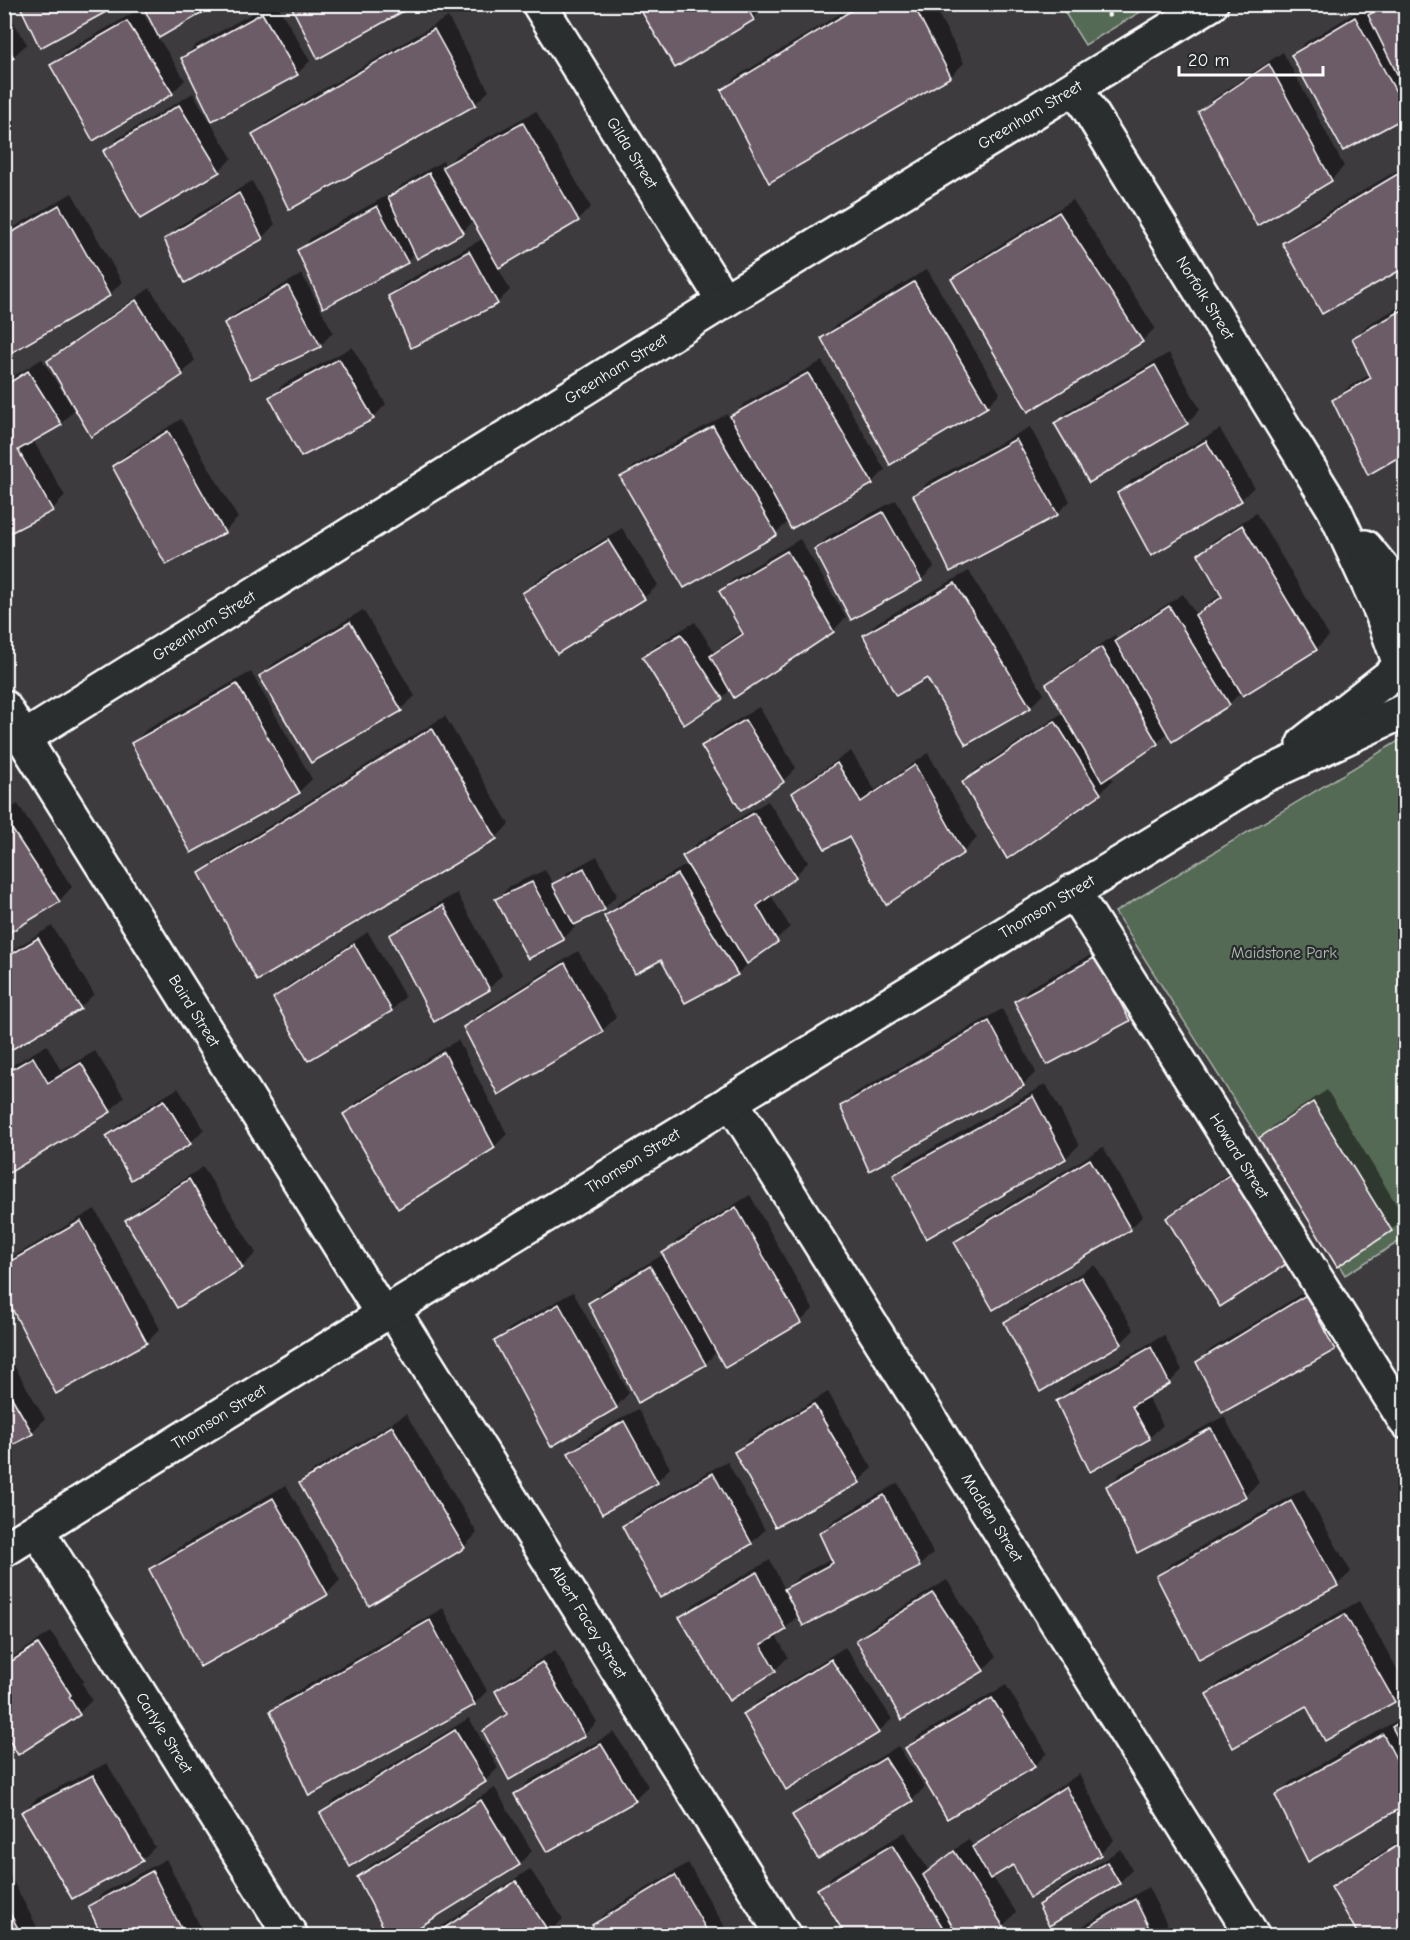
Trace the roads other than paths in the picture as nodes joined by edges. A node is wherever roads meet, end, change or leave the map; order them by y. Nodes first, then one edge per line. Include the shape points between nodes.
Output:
1 (539, 4) edge
2 (1211, 4) edge
3 (1076, 88) junction
4 (724, 301) junction
5 (1334, 508) junction
6 (1406, 597) edge
7 (1401, 667) edge
8 (4, 707) edge
9 (1406, 710) edge
10 (24, 738) junction
11 (1263, 776) junction
12 (1073, 891) junction
13 (731, 1101) junction
14 (387, 1312) junction
15 (1406, 1422) edge
16 (38, 1530) junction
17 (4, 1550) edge
18 (291, 1935) edge
19 (784, 1935) edge
20 (1253, 1935) edge

1 - 4 street, Gilda Street
2 - 3 street, Greenham Street
3 - 4 street, Greenham Street
3 - 5 street, Norfolk Street
4 - 10 street, Greenham Street
5 - 6 street, Norfolk Street
5 - 7 street, Norfolk Street via 1381,611
7 - 11 street, Thomson Street
8 - 10 street, Baird Street
9 - 11 street, Thomson Street
10 - 14 street, Baird Street
11 - 12 street, Thomson Street
12 - 13 street, Thomson Street
12 - 15 street, Howard Street
13 - 14 street, Thomson Street
13 - 20 street, Madden Street
14 - 16 street, Thomson Street
14 - 19 street, Albert Facey Street
16 - 17 street, Thomson Street
16 - 18 street, Carlyle Street

